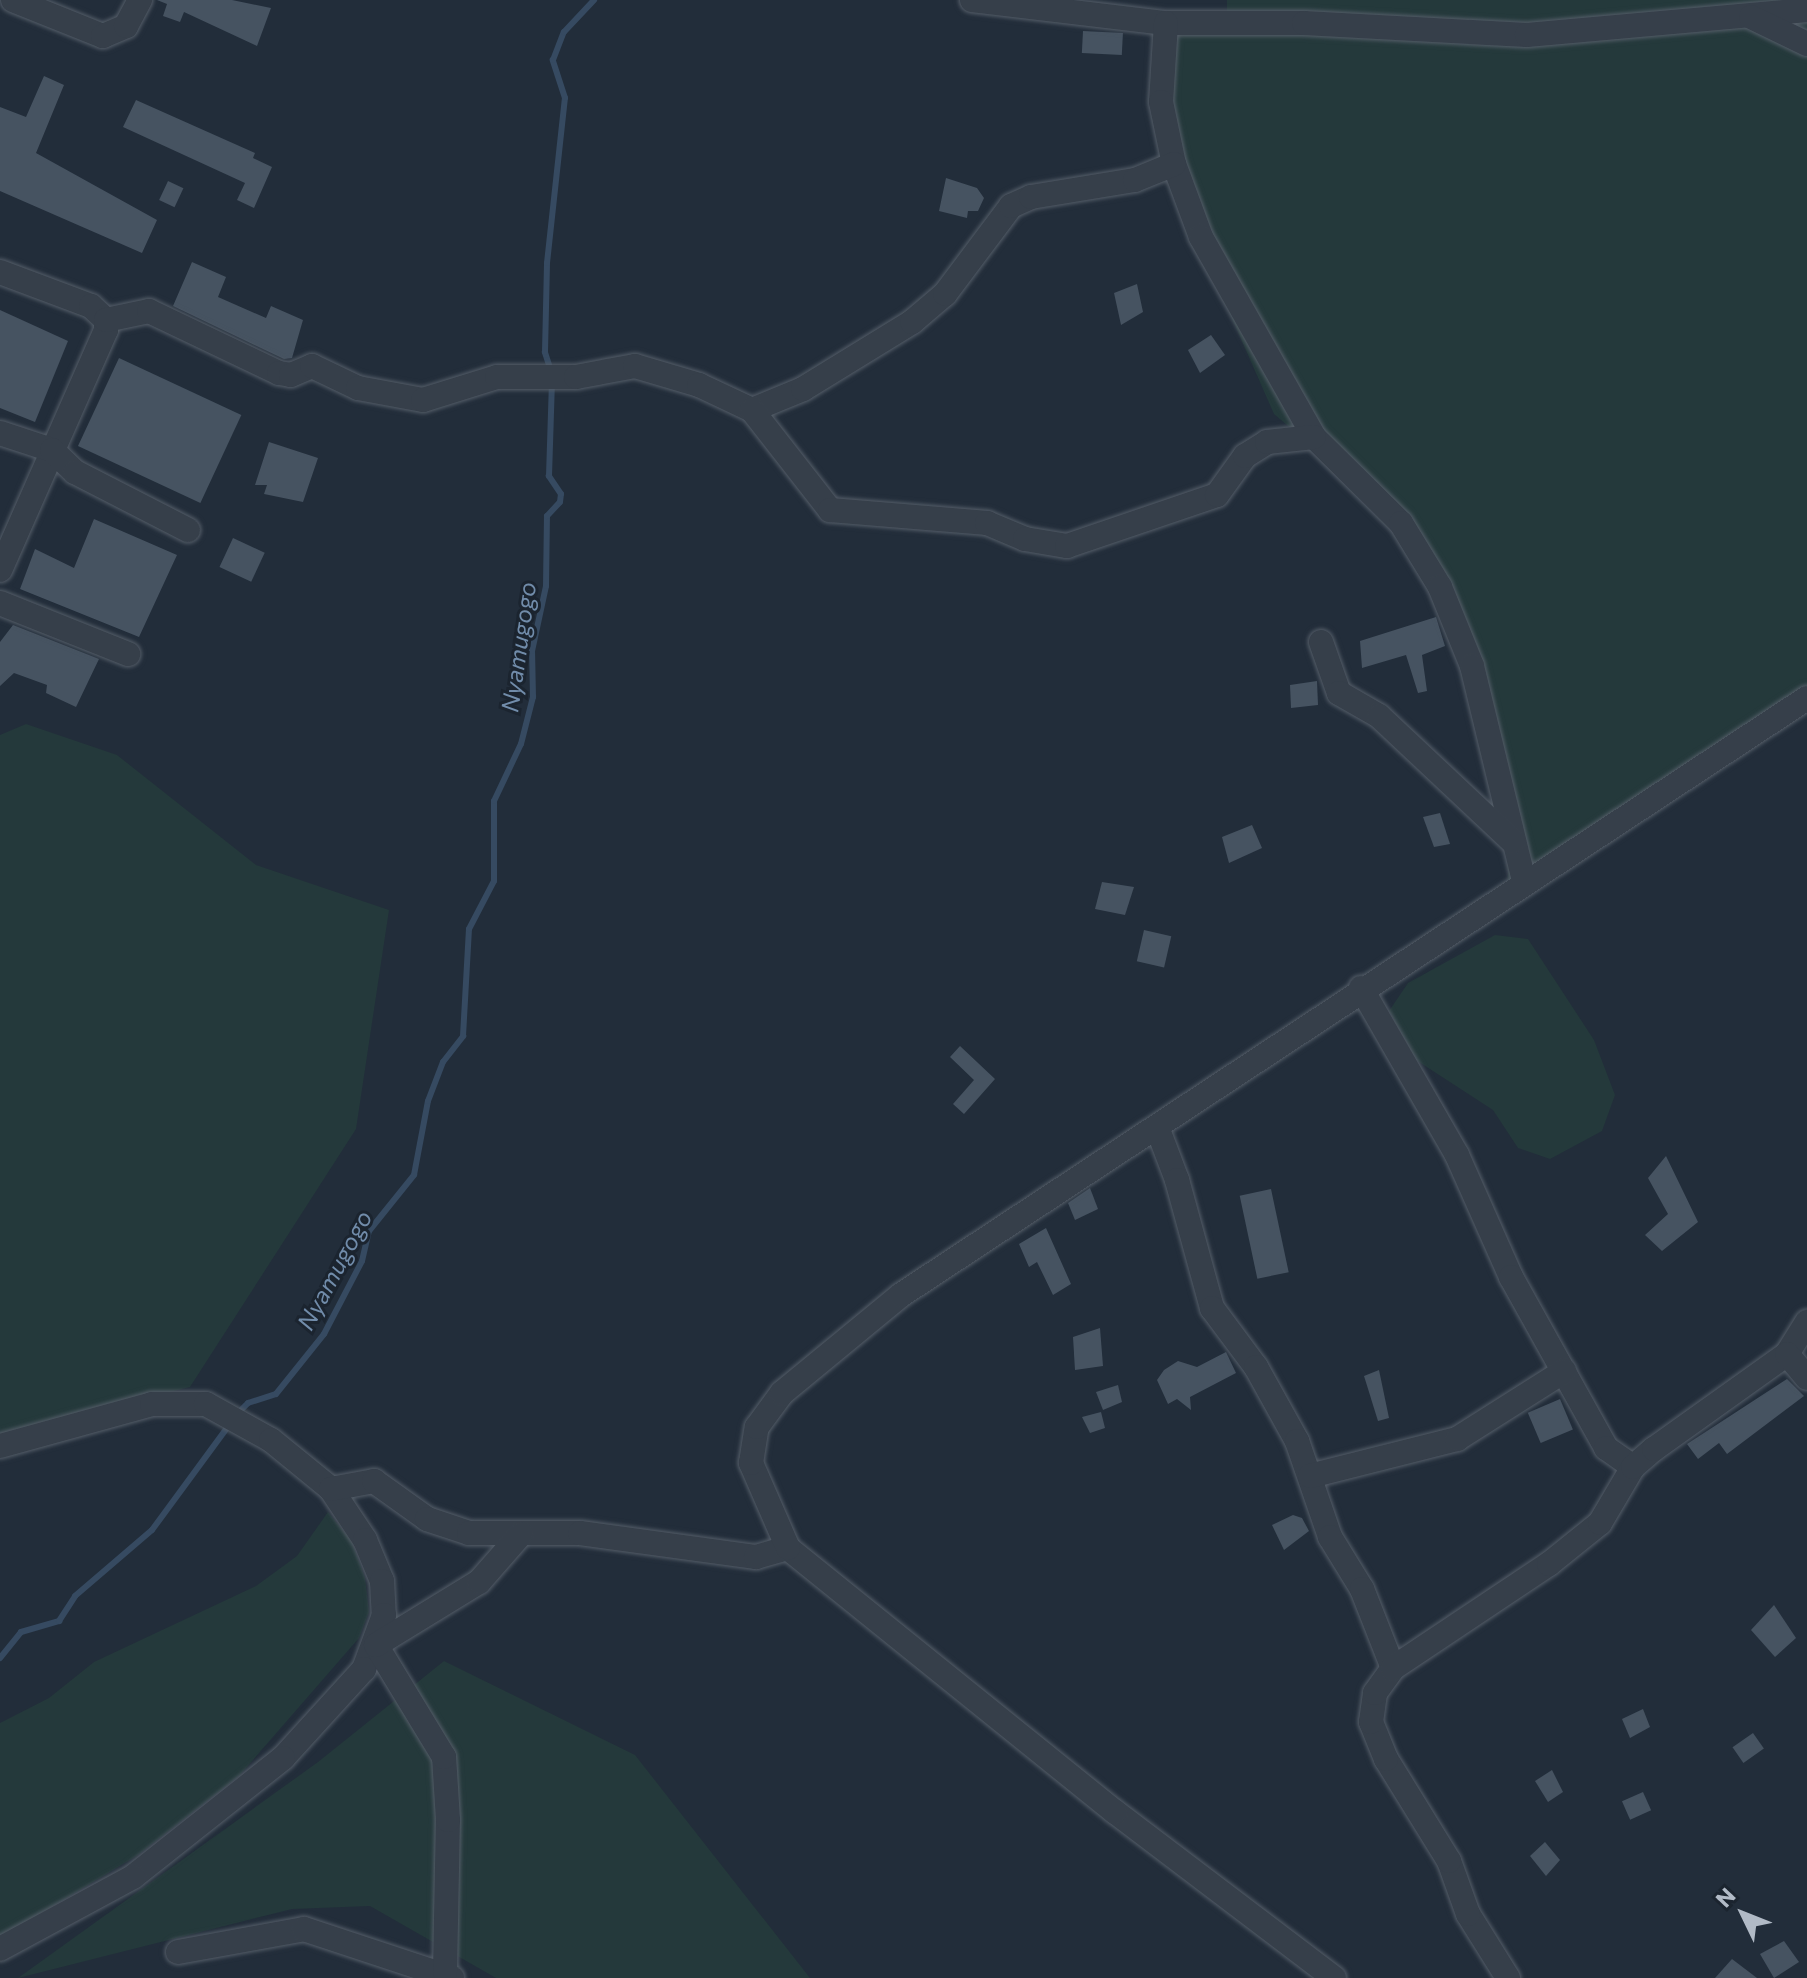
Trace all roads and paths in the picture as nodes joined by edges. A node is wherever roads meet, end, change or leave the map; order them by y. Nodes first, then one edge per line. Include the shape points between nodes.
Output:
1 (13, 0) edge
2 (140, 0) edge
3 (972, 0) edge
4 (1807, 10) edge
5 (1750, 17) junction
6 (1166, 23) junction
7 (1807, 44) edge
8 (1174, 164) junction
9 (0, 272) edge
10 (106, 320) junction
11 (752, 410) junction
12 (0, 433) edge
13 (1314, 437) junction
14 (52, 450) junction
15 (188, 530) dead end
16 (0, 570) edge
17 (0, 603) edge
18 (1321, 642) dead end
19 (128, 654) dead end
20 (1807, 698) edge
21 (1512, 841) junction
22 (1524, 881) junction
23 (1361, 988) junction
24 (1157, 1127) junction
25 (1807, 1322) edge
26 (1787, 1354) junction
27 (1564, 1371) junction
28 (1807, 1378) edge
29 (0, 1446) edge
30 (1633, 1467) junction
31 (1310, 1476) junction
32 (331, 1489) junction
33 (521, 1534) junction
34 (788, 1548) junction
35 (376, 1645) junction
36 (1393, 1668) junction
37 (0, 1949) edge
38 (178, 1952) dead end
39 (448, 1975) edge
40 (1334, 1978) edge
41 (1508, 1978) edge

1 - 2 street via 103,36 126,26
3 - 6 street
4 - 5 street
5 - 6 street via 1527,35 1304,23
5 - 7 street
6 - 8 street via 1161,102
8 - 11 street via 1125,183 1031,197 1011,206 945,294 912,322 803,389
8 - 13 street via 1201,237
9 - 10 street via 91,306
10 - 11 street via 149,311 279,373 291,375 312,366 358,388 423,400 497,377 576,377 635,366 699,385
10 - 14 street via 104,340
11 - 13 street via 830,510 987,523 1025,539 1067,546 1217,495 1245,456 1267,442
12 - 14 street
13 - 21 street via 1401,523 1440,587 1472,666
14 - 15 street via 75,472
14 - 16 street
17 - 19 street
18 - 21 street via 1339,693 1379,716
20 - 22 street
21 - 22 street
22 - 23 street
23 - 24 street
23 - 27 street via 1457,1155 1511,1277
24 - 31 street via 1212,1308 1256,1367
24 - 34 street via 901,1295 767,1409 750,1446 751,1463
25 - 26 street
26 - 28 street
26 - 30 street
27 - 30 street via 1606,1448
27 - 31 street via 1457,1439
29 - 32 street via 152,1404 206,1404 271,1440
30 - 36 street via 1600,1523 1526,1581
31 - 36 street via 1330,1537 1367,1598
32 - 33 street via 374,1481 448,1529
32 - 35 street via 365,1540 382,1581 384,1615
33 - 34 street via 580,1533 756,1557
33 - 35 street via 479,1582
34 - 40 street via 1115,1812
35 - 37 street via 339,1702 219,1811 133,1877
35 - 39 street via 444,1757
36 - 41 street via 1375,1693 1371,1722 1386,1759 1449,1861 1468,1914
38 - 39 street via 304,1929

